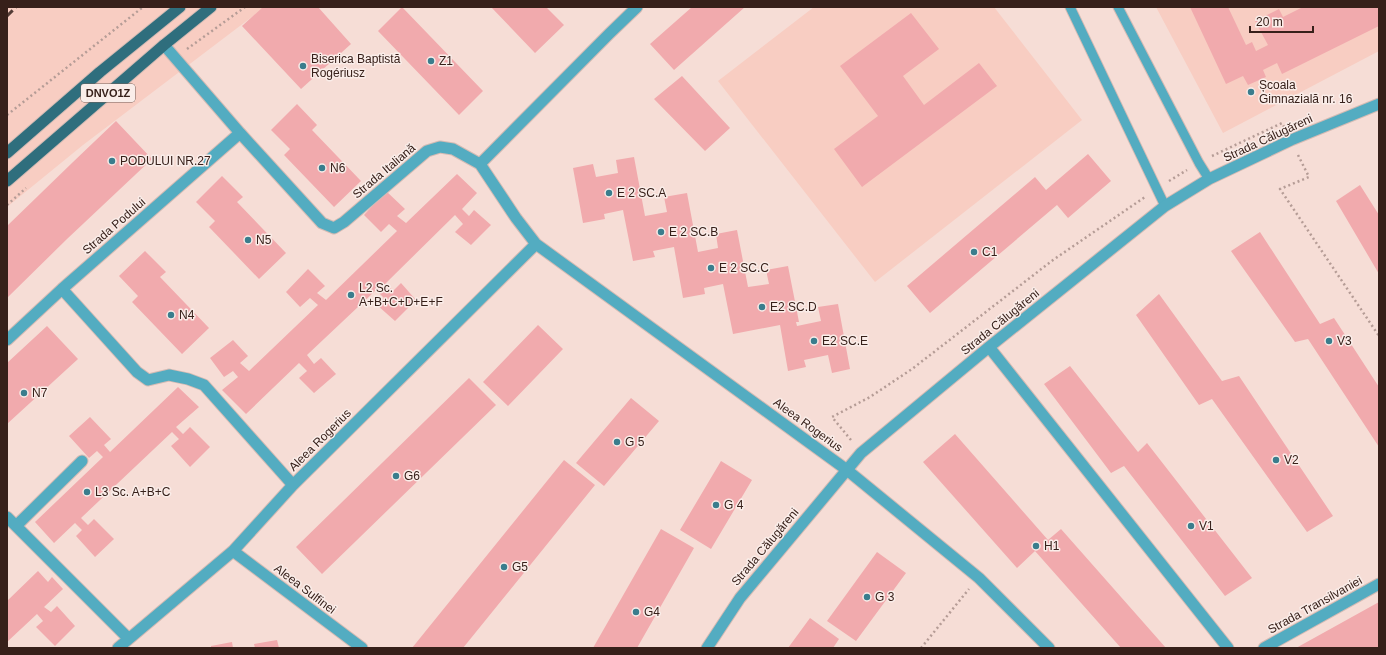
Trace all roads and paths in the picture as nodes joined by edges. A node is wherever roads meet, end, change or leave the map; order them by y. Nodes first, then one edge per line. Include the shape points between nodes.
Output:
1 (143, 7) edge
2 (180, 7) edge
3 (211, 7) edge
4 (245, 7) edge
5 (637, 7) edge
6 (1070, 7) edge
7 (1118, 7) edge
8 (164, 45) junction
9 (175, 58) junction
10 (1379, 104) edge
11 (7, 115) edge
12 (240, 133) junction
13 (1291, 140) junction
14 (7, 153) edge
15 (1199, 162) junction
16 (480, 164) junction
17 (1209, 180) junction
18 (7, 181) edge
19 (31, 184) dead end
20 (1157, 189) junction
21 (7, 205) edge
22 (1165, 206) junction
23 (536, 244) junction
24 (62, 289) junction
25 (1379, 336) edge
26 (7, 340) edge
27 (989, 348) junction
28 (861, 453) junction
29 (82, 461) dead end
30 (847, 470) junction
31 (293, 485) junction
32 (7, 517) edge
33 (16, 526) junction
34 (232, 552) junction
35 (979, 578) junction
36 (1379, 584) edge
37 (128, 638) junction
38 (118, 648) edge
39 (362, 648) edge
40 (707, 648) edge
41 (921, 648) edge
42 (1049, 648) edge
43 (1228, 648) edge
44 (1264, 648) edge

1 - 11 path
2 - 14 main road, DNVO1Z
3 - 8 main road, DNVO1Z
4 - 9 path
5 - 16 street
6 - 20 lane
7 - 15 lane
8 - 9 street, Strada Italiană
8 - 18 main road, DNVO1Z
9 - 12 street, Strada Italiană
10 - 13 street, Strada Călugăreni
12 - 16 street, Strada Italiană via 322,223 334,228 427,151 440,147 453,149
12 - 24 street, Strada Podului
13 - 15 path via 1282,123
13 - 17 street, Strada Călugăreni
13 - 25 path via 1309,176 1280,189
15 - 17 lane
15 - 20 path
16 - 23 street, Aleea Rogerius
17 - 22 street, Strada Călugăreni
19 - 21 path
20 - 22 lane
20 - 28 path via 1053,260 912,369 870,397 832,417
22 - 27 street, Strada Călugăreni
23 - 30 street, Aleea Rogerius
23 - 31 street, Aleea Rogerius
24 - 26 street, Strada Podului
24 - 31 street via 137,372 148,380 169,375 204,385
27 - 28 street, Strada Călugăreni
27 - 43 street
28 - 30 street, Strada Călugăreni
29 - 33 street
30 - 35 street, Aleea Rogerius
30 - 40 street, Strada Călugăreni via 740,598
31 - 34 street, Aleea Rogerius
32 - 33 street
33 - 37 street
34 - 37 street, Aleea Rogerius
34 - 39 street, Aleea Sulfinei
35 - 41 path
35 - 42 street, Aleea Rogerius
36 - 44 street, Strada Transilvaniei
37 - 38 street, Aleea Rogerius

